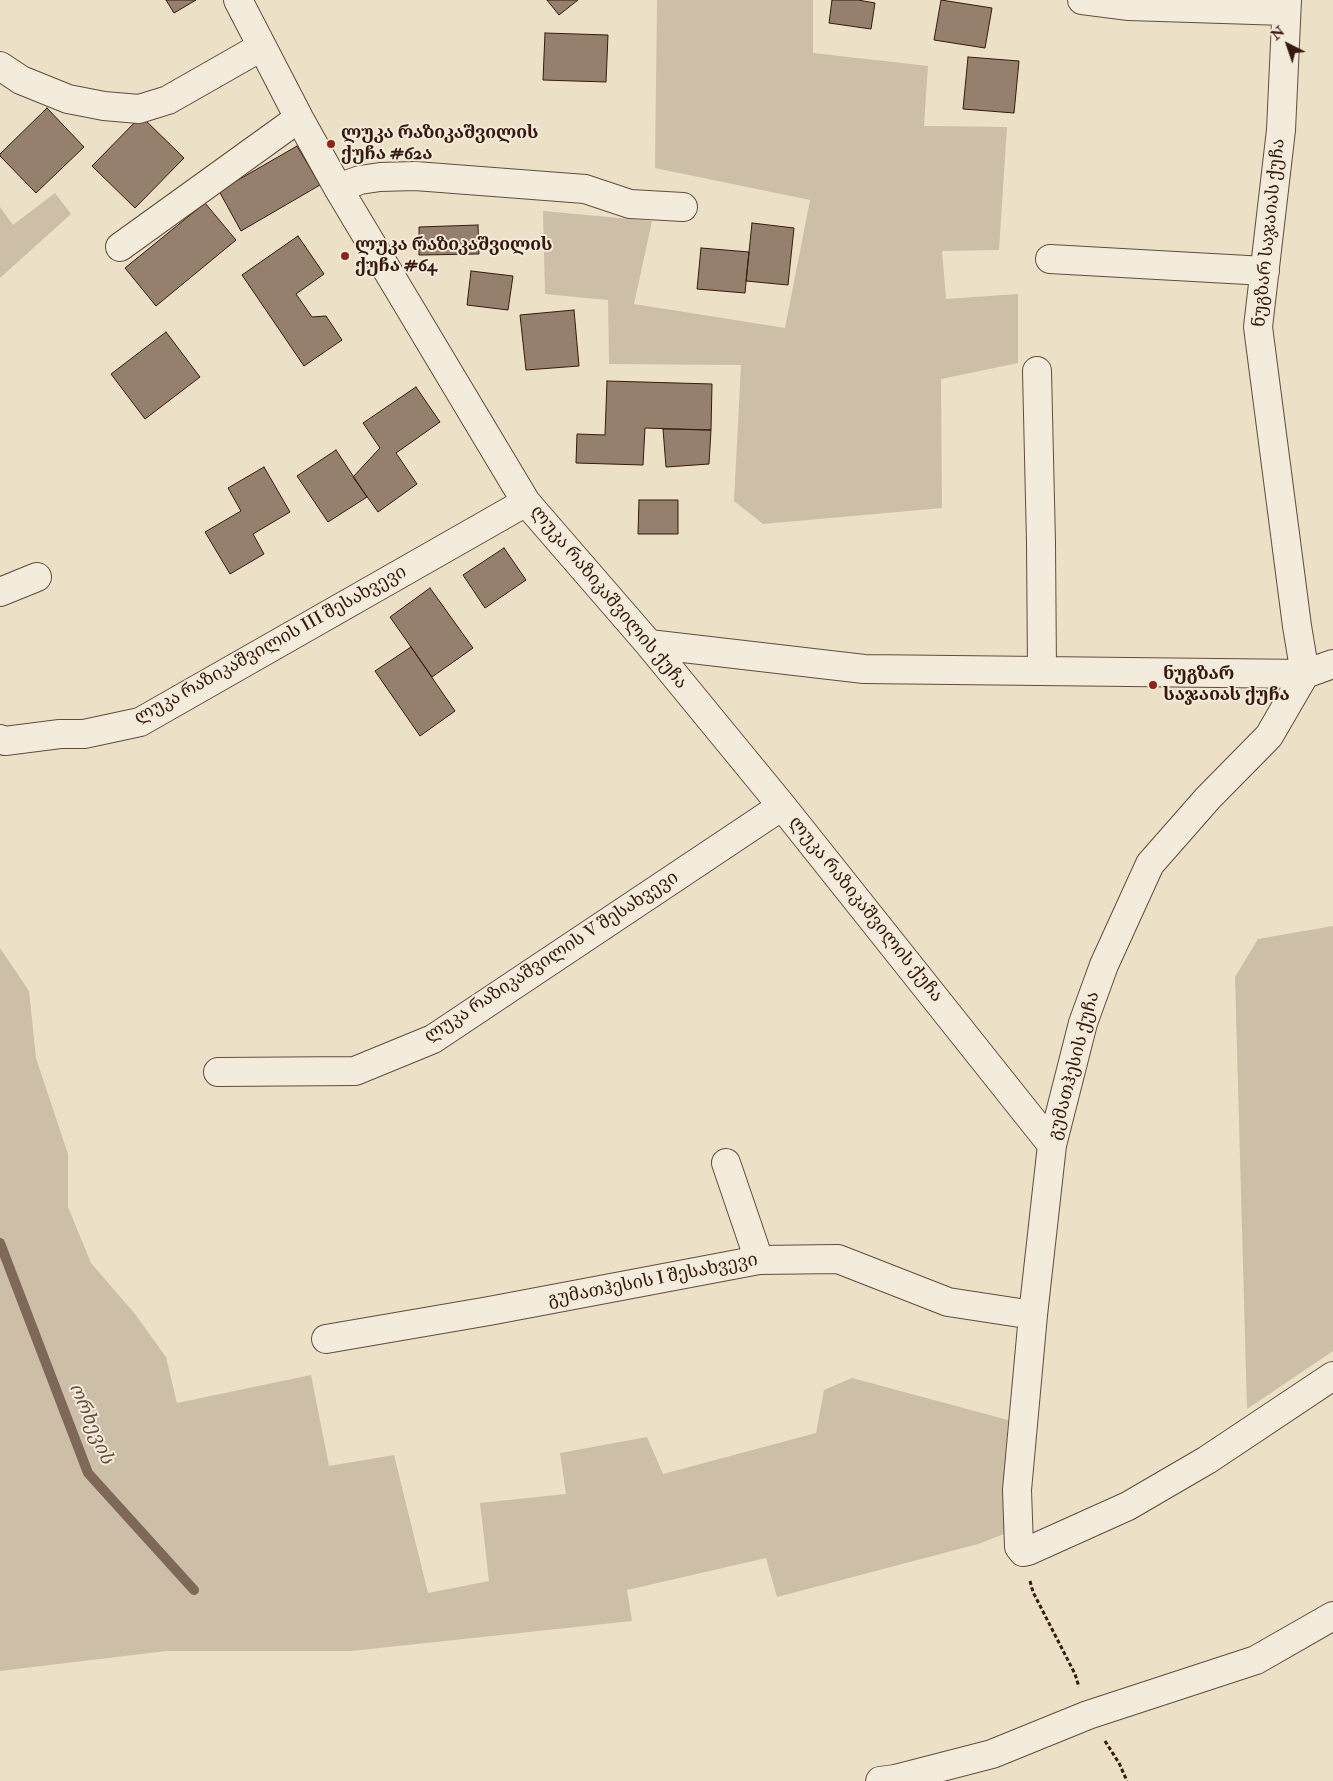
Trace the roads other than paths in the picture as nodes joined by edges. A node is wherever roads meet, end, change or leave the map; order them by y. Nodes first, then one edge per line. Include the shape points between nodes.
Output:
1 (238, 0) edge
2 (1082, 0) edge
3 (1286, 5) edge
4 (261, 47) junction
5 (0, 66) edge
6 (299, 118) junction
7 (338, 188) junction
8 (683, 207) dead end
9 (120, 247) dead end
10 (1050, 259) dead end
11 (1265, 272) junction
12 (1037, 371) dead end
13 (526, 502) junction
14 (37, 577) dead end
15 (0, 592) edge
16 (650, 644) junction
17 (1333, 664) edge
18 (1042, 671) junction
19 (1305, 674) junction
20 (0, 739) edge
21 (782, 806) junction
22 (218, 1072) dead end
23 (1052, 1145) junction
24 (726, 1163) dead end
25 (759, 1260) junction
26 (1033, 1315) junction
27 (326, 1339) dead end
28 (1333, 1376) edge
29 (1333, 1616) edge
30 (880, 1781) edge

1 - 4 street, ლუკა რაზიკაშვილის ქუჩა
2 - 3 street via 1129,6
3 - 11 street, ნუგზარ საჯაიას ქუჩა via 1281,130
4 - 5 street via 168,100 139,109 68,99 21,80
4 - 6 street, ლუკა რაზიკაშვილის ქუჩა
6 - 7 street, ლუკა რაზიკაშვილის ქუჩა
6 - 9 street
7 - 8 street via 360,180 415,176 585,190 630,204
7 - 13 street, ლუკა რაზიკაშვილის ქუჩა
10 - 11 street
11 - 19 street, ნუგზარ საჯაიას ქუჩა via 1258,327
12 - 18 street
13 - 16 street, ლუკა რაზიკაშვილის ქუჩა
13 - 20 street, ლუკა რაზიკაშვილის III შესახვევი via 140,722 84,734
14 - 15 street
16 - 18 street via 864,669
16 - 21 street, ლუკა რაზიკაშვილის ქუჩა
17 - 19 street
18 - 19 street
19 - 23 street, გუმათჰესის ქუჩა via 1269,736 1150,864 1104,965 1083,1023
21 - 22 street, ლუკა რაზიკაშვილის V შესახვევი via 433,1038 355,1071
21 - 23 street, ლუკა რაზიკაშვილის ქუჩა
23 - 26 street, გუმათჰესის ქუჩა
24 - 25 street
25 - 26 street, გუმათჰესის I შესახვევი via 838,1258 948,1302
25 - 27 street, გუმათჰესის I შესახვევი via 489,1312
26 - 28 street, გუმათჰესის ქუჩა via 1017,1490 1020,1547 1023,1552 1128,1506 1207,1460
29 - 30 street via 1256,1660 1088,1715 992,1754

